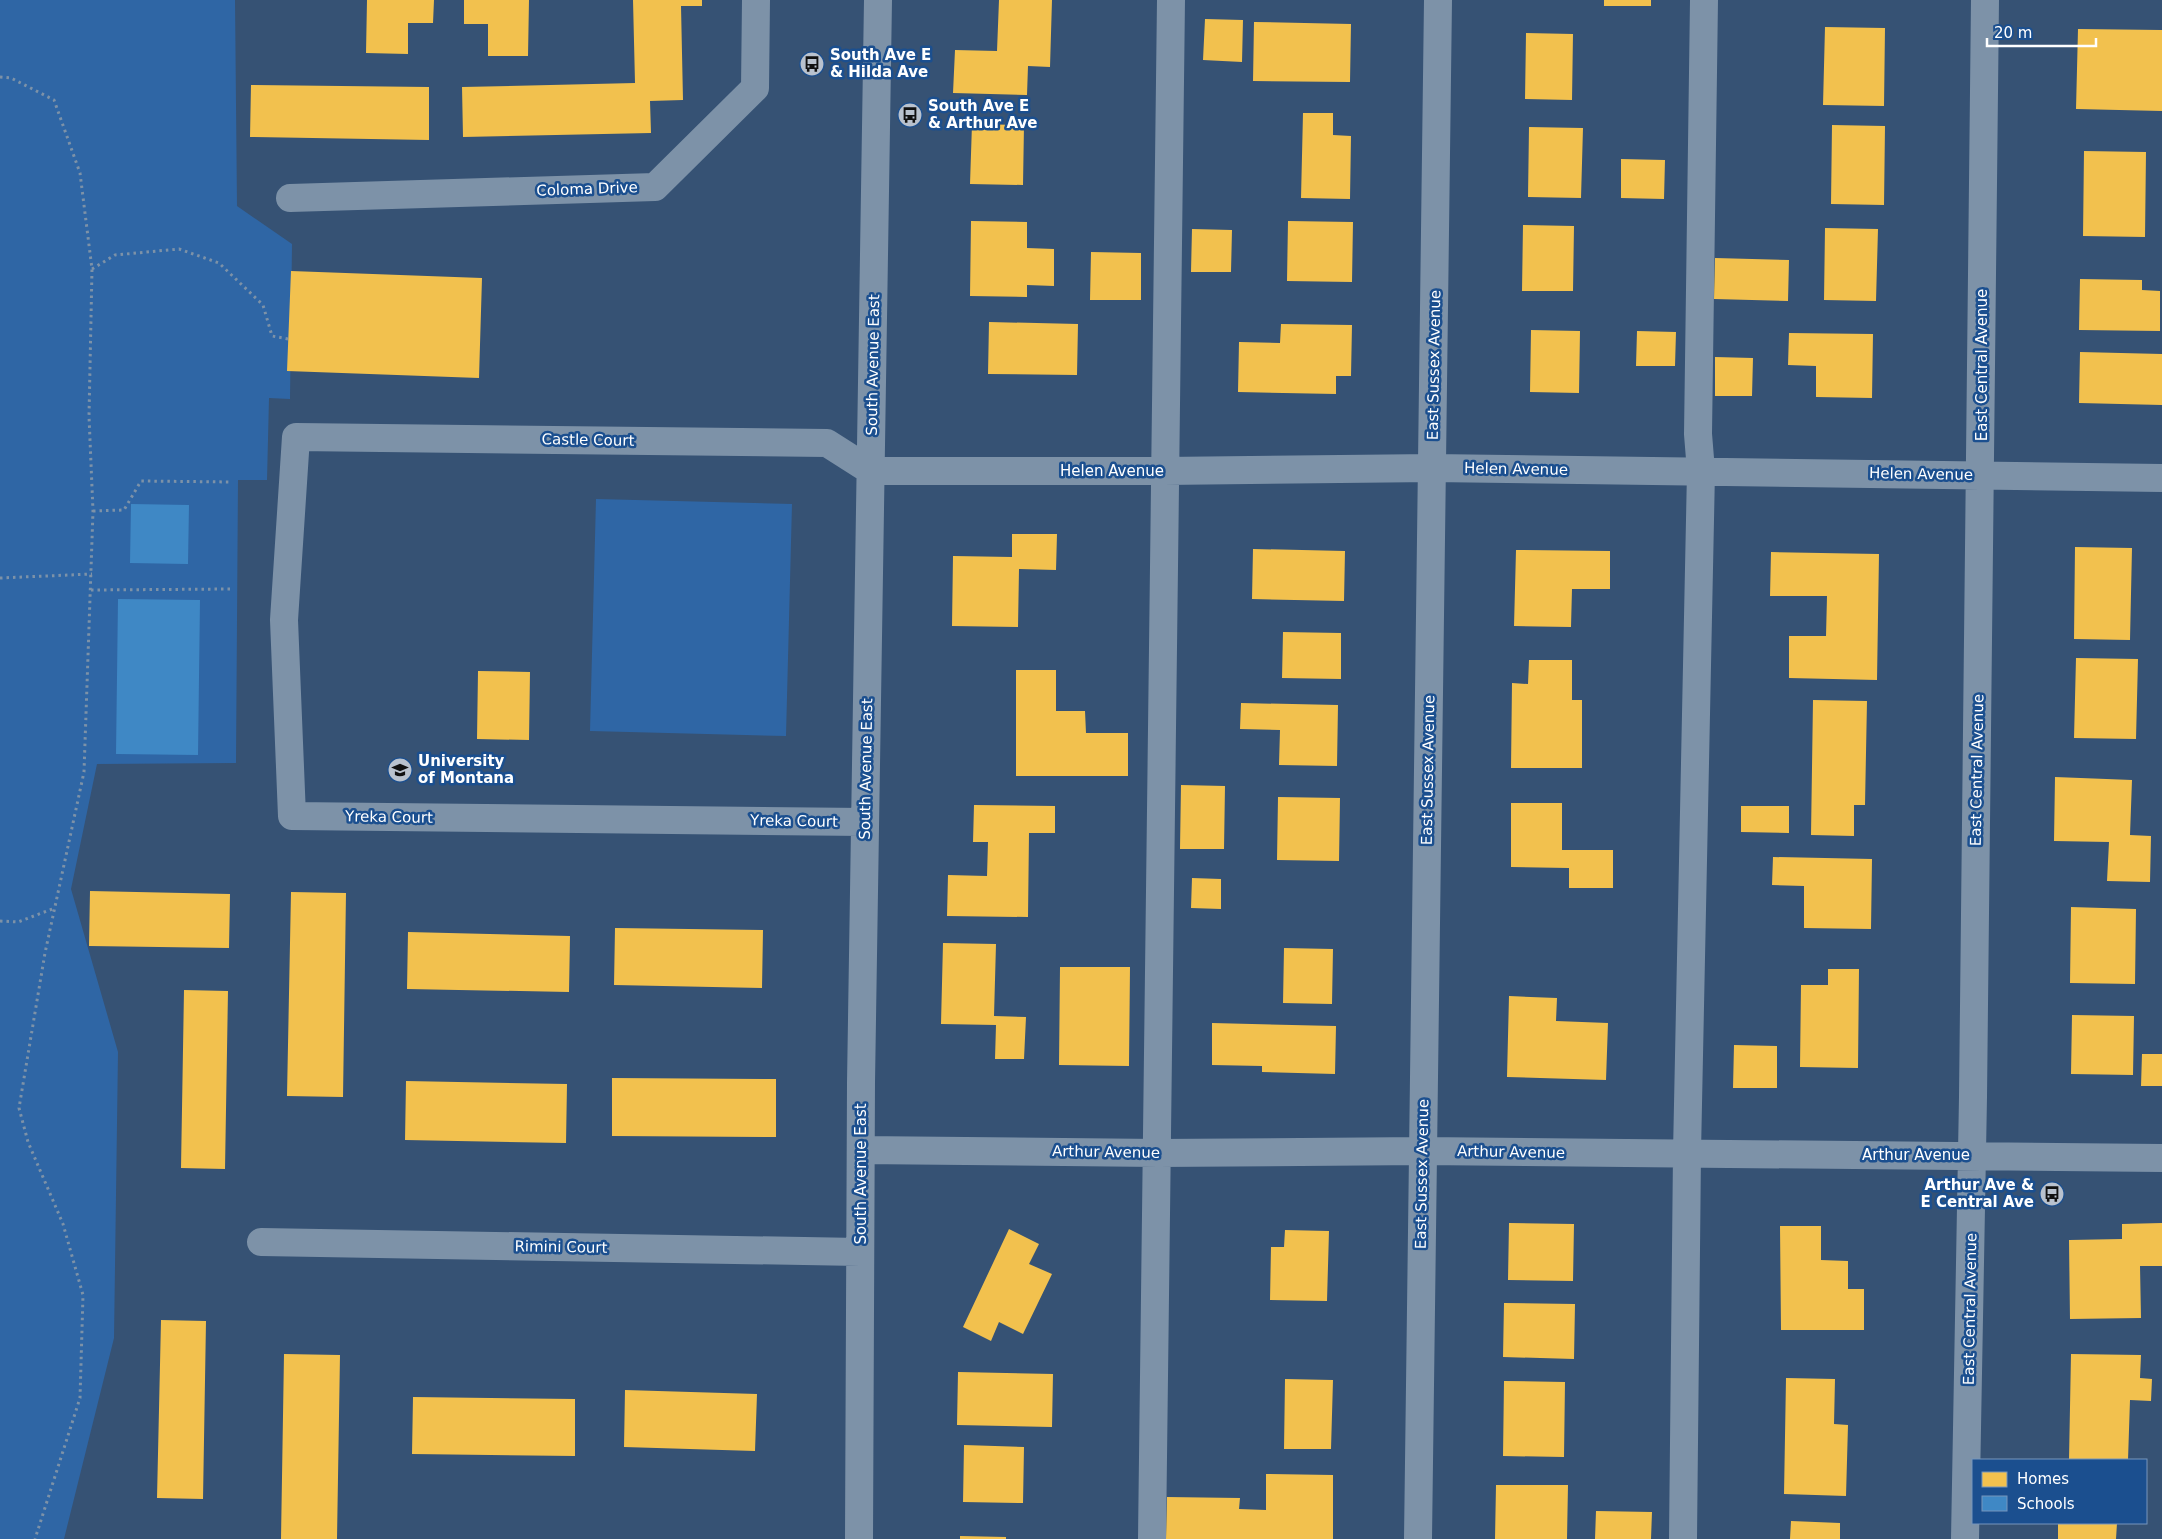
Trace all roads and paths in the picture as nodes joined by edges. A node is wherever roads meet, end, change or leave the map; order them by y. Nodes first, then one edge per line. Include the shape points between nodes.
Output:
1 (756, 0) edge
2 (878, 0) edge
3 (1171, 0) edge
4 (1438, 0) edge
5 (1704, 0) edge
6 (1985, 0) edge
7 (0, 77) edge
8 (290, 198) dead end
9 (92, 269) junction
10 (288, 339) dead end
11 (296, 437) joint
12 (1433, 468) junction
13 (871, 471) junction
14 (1701, 471) junction
15 (1164, 472) junction
16 (1981, 474) junction
17 (2162, 478) edge
18 (232, 482) dead end
19 (93, 511) junction
20 (92, 574) junction
21 (0, 578) edge
22 (231, 589) dead end
23 (91, 590) junction
24 (865, 822) junction
25 (55, 907) junction
26 (0, 921) edge
27 (861, 1150) junction
28 (1423, 1151) junction
29 (1158, 1153) junction
30 (1687, 1153) junction
31 (1972, 1155) junction
32 (2162, 1158) edge
33 (261, 1242) dead end
34 (860, 1252) junction
35 (35, 1539) edge
36 (859, 1539) edge
37 (1152, 1539) edge
38 (1418, 1539) edge
39 (1683, 1539) edge
40 (1965, 1539) edge

1 - 8 street, Coloma Drive via 755,88 655,187
2 - 13 street, South Avenue East
3 - 15 street
4 - 12 street, East Sussex Avenue
5 - 14 street via 1698,434
6 - 16 street, East Central Avenue
7 - 9 path via 11,78 54,100 80,173
9 - 10 path via 115,255 179,249 219,263 263,305 272,336
9 - 19 path via 89,416
11 - 13 street, Castle Court via 827,443
11 - 24 street, Yreka Court via 284,620 292,816
12 - 14 street, Helen Avenue
12 - 15 street, Helen Avenue
12 - 28 street, East Sussex Avenue
13 - 15 street, Helen Avenue
13 - 24 street, South Avenue East
14 - 16 street, Helen Avenue
14 - 30 street
15 - 29 street
16 - 17 street, Helen Avenue
16 - 31 street, East Central Avenue
18 - 19 path via 141,481 124,510
19 - 20 path
20 - 21 path
20 - 23 path
22 - 23 path
23 - 25 path via 84,772
24 - 27 street, South Avenue East
25 - 26 path via 18,922
25 - 35 path via 18,1108 28,1142 63,1224 83,1295 80,1398
27 - 29 street, Arthur Avenue
27 - 34 street, South Avenue East
28 - 29 street, Arthur Avenue
28 - 30 street, Arthur Avenue
28 - 38 street, East Sussex Avenue
29 - 37 street
30 - 31 street, Arthur Avenue
30 - 39 street
31 - 32 street, Arthur Avenue
31 - 40 street, East Central Avenue
33 - 34 street, Rimini Court
34 - 36 street, South Avenue East

